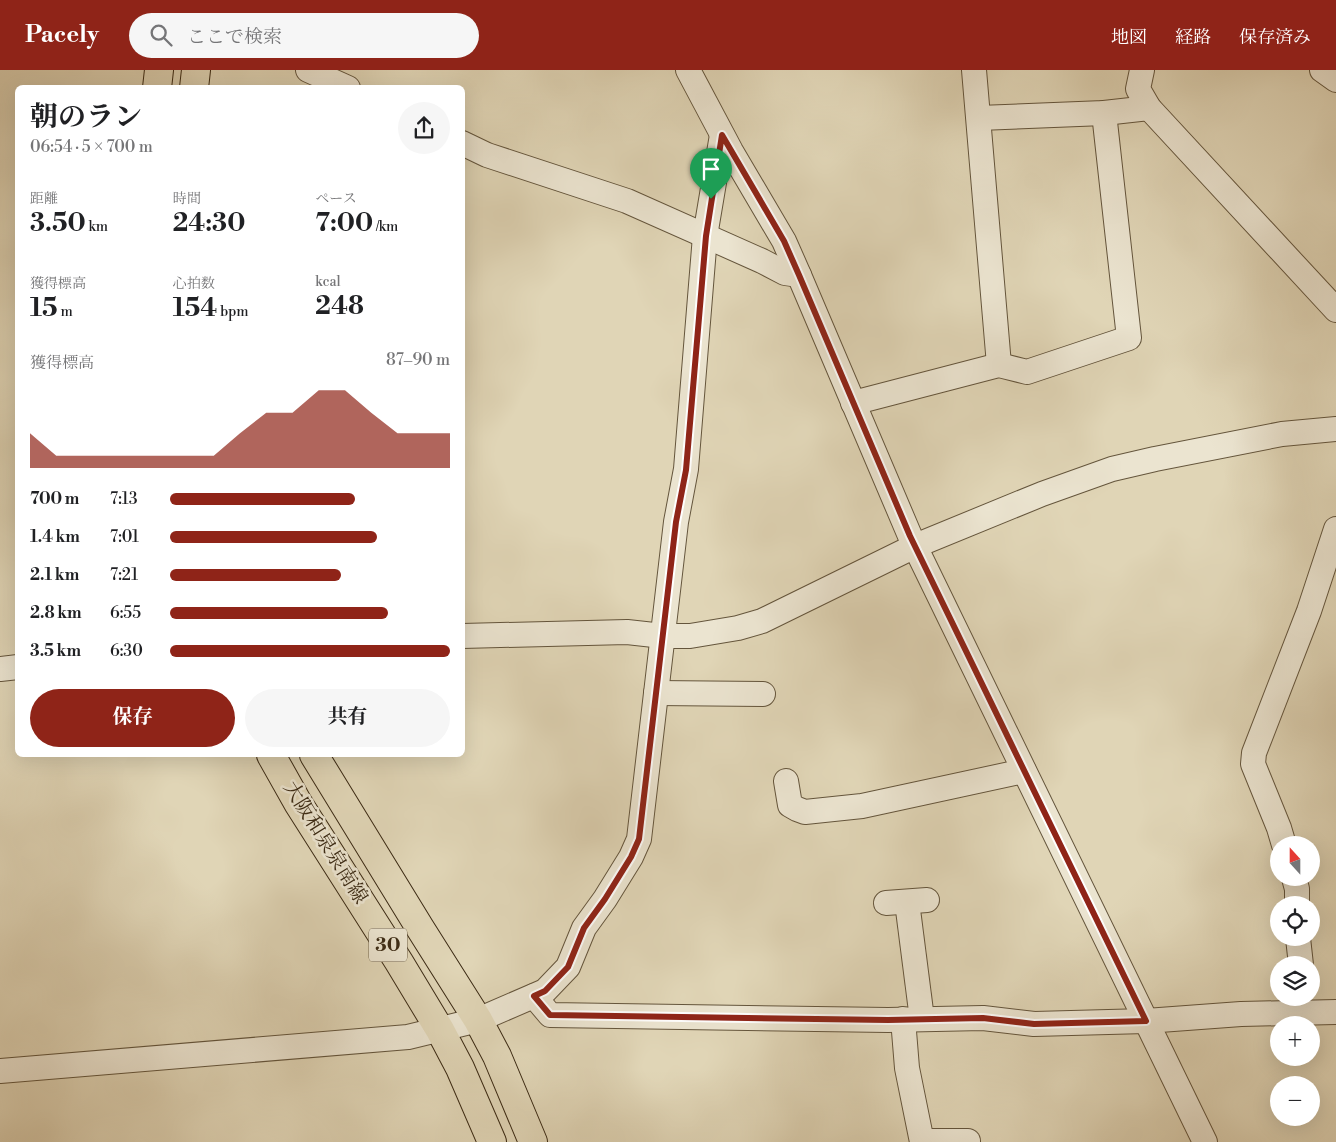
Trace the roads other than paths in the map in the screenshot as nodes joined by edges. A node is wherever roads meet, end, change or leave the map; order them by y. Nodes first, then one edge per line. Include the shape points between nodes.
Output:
1 (159, 70) edge
2 (196, 70) edge
3 (308, 70) edge
4 (688, 70) edge
5 (974, 70) edge
6 (1142, 70) edge
7 (1322, 70) edge
8 (1336, 80) edge
9 (157, 85) edge
10 (194, 85) edge
11 (341, 85) edge
12 (1149, 108) junction
13 (1104, 113) junction
14 (978, 118) junction
15 (722, 135) junction
16 (465, 144) edge
17 (706, 236) junction
18 (799, 275) junction
19 (1336, 310) edge
20 (999, 365) junction
21 (853, 402) junction
22 (1336, 429) edge
23 (1336, 529) edge
24 (915, 546) junction
25 (465, 636) edge
26 (663, 636) junction
27 (15, 667) edge
28 (0, 669) edge
29 (656, 693) junction
30 (763, 694) dead end
31 (272, 757) edge
32 (315, 757) edge
33 (1024, 771) junction
34 (786, 781) dead end
35 (1281, 836) edge
36 (907, 902) dead end
37 (534, 996) junction
38 (1298, 1006) edge
39 (1309, 1006) edge
40 (1336, 1012) edge
41 (912, 1019) junction
42 (478, 1020) junction
43 (1146, 1021) junction
44 (440, 1030) junction
45 (0, 1072) edge
46 (968, 1140) dead end
47 (492, 1142) edge
48 (533, 1142) edge
49 (922, 1142) edge
50 (1205, 1142) edge

1 - 9 main road
2 - 10 main road
3 - 11 street
4 - 15 street
5 - 14 street
6 - 12 street via 1138,88
7 - 8 street
12 - 13 street
12 - 19 street
13 - 14 street
13 - 20 street via 1129,338 1027,372
14 - 20 street
15 - 17 street
15 - 18 street via 784,241
16 - 17 street via 628,202
17 - 18 street via 785,273
17 - 26 street via 686,470 676,522
18 - 21 street
20 - 21 street
21 - 24 street
22 - 24 street via 1282,434 1112,469
23 - 35 street via 1309,611 1254,752 1253,764
24 - 26 street via 762,621 690,636
24 - 33 street
25 - 26 street via 627,632
26 - 29 street
27 - 28 street
29 - 30 street
29 - 37 street via 639,839 626,866 584,928 568,967 545,991
31 - 44 main road, 大阪和泉泉南線 / 30
32 - 42 main road, 大阪和泉泉南線 / 30
33 - 34 street via 862,806 805,812 790,805
33 - 43 street
36 - 41 street
37 - 41 street via 550,1015
37 - 42 street
38 - 43 street
39 - 40 street
41 - 43 street via 983,1018 1034,1024
41 - 49 street via 907,1068
42 - 44 street
42 - 48 main road, 大阪和泉泉南線 / 30 via 497,1056
43 - 50 street
44 - 45 street via 408,1037
44 - 47 main road, 大阪和泉泉南線 / 30
46 - 49 street

